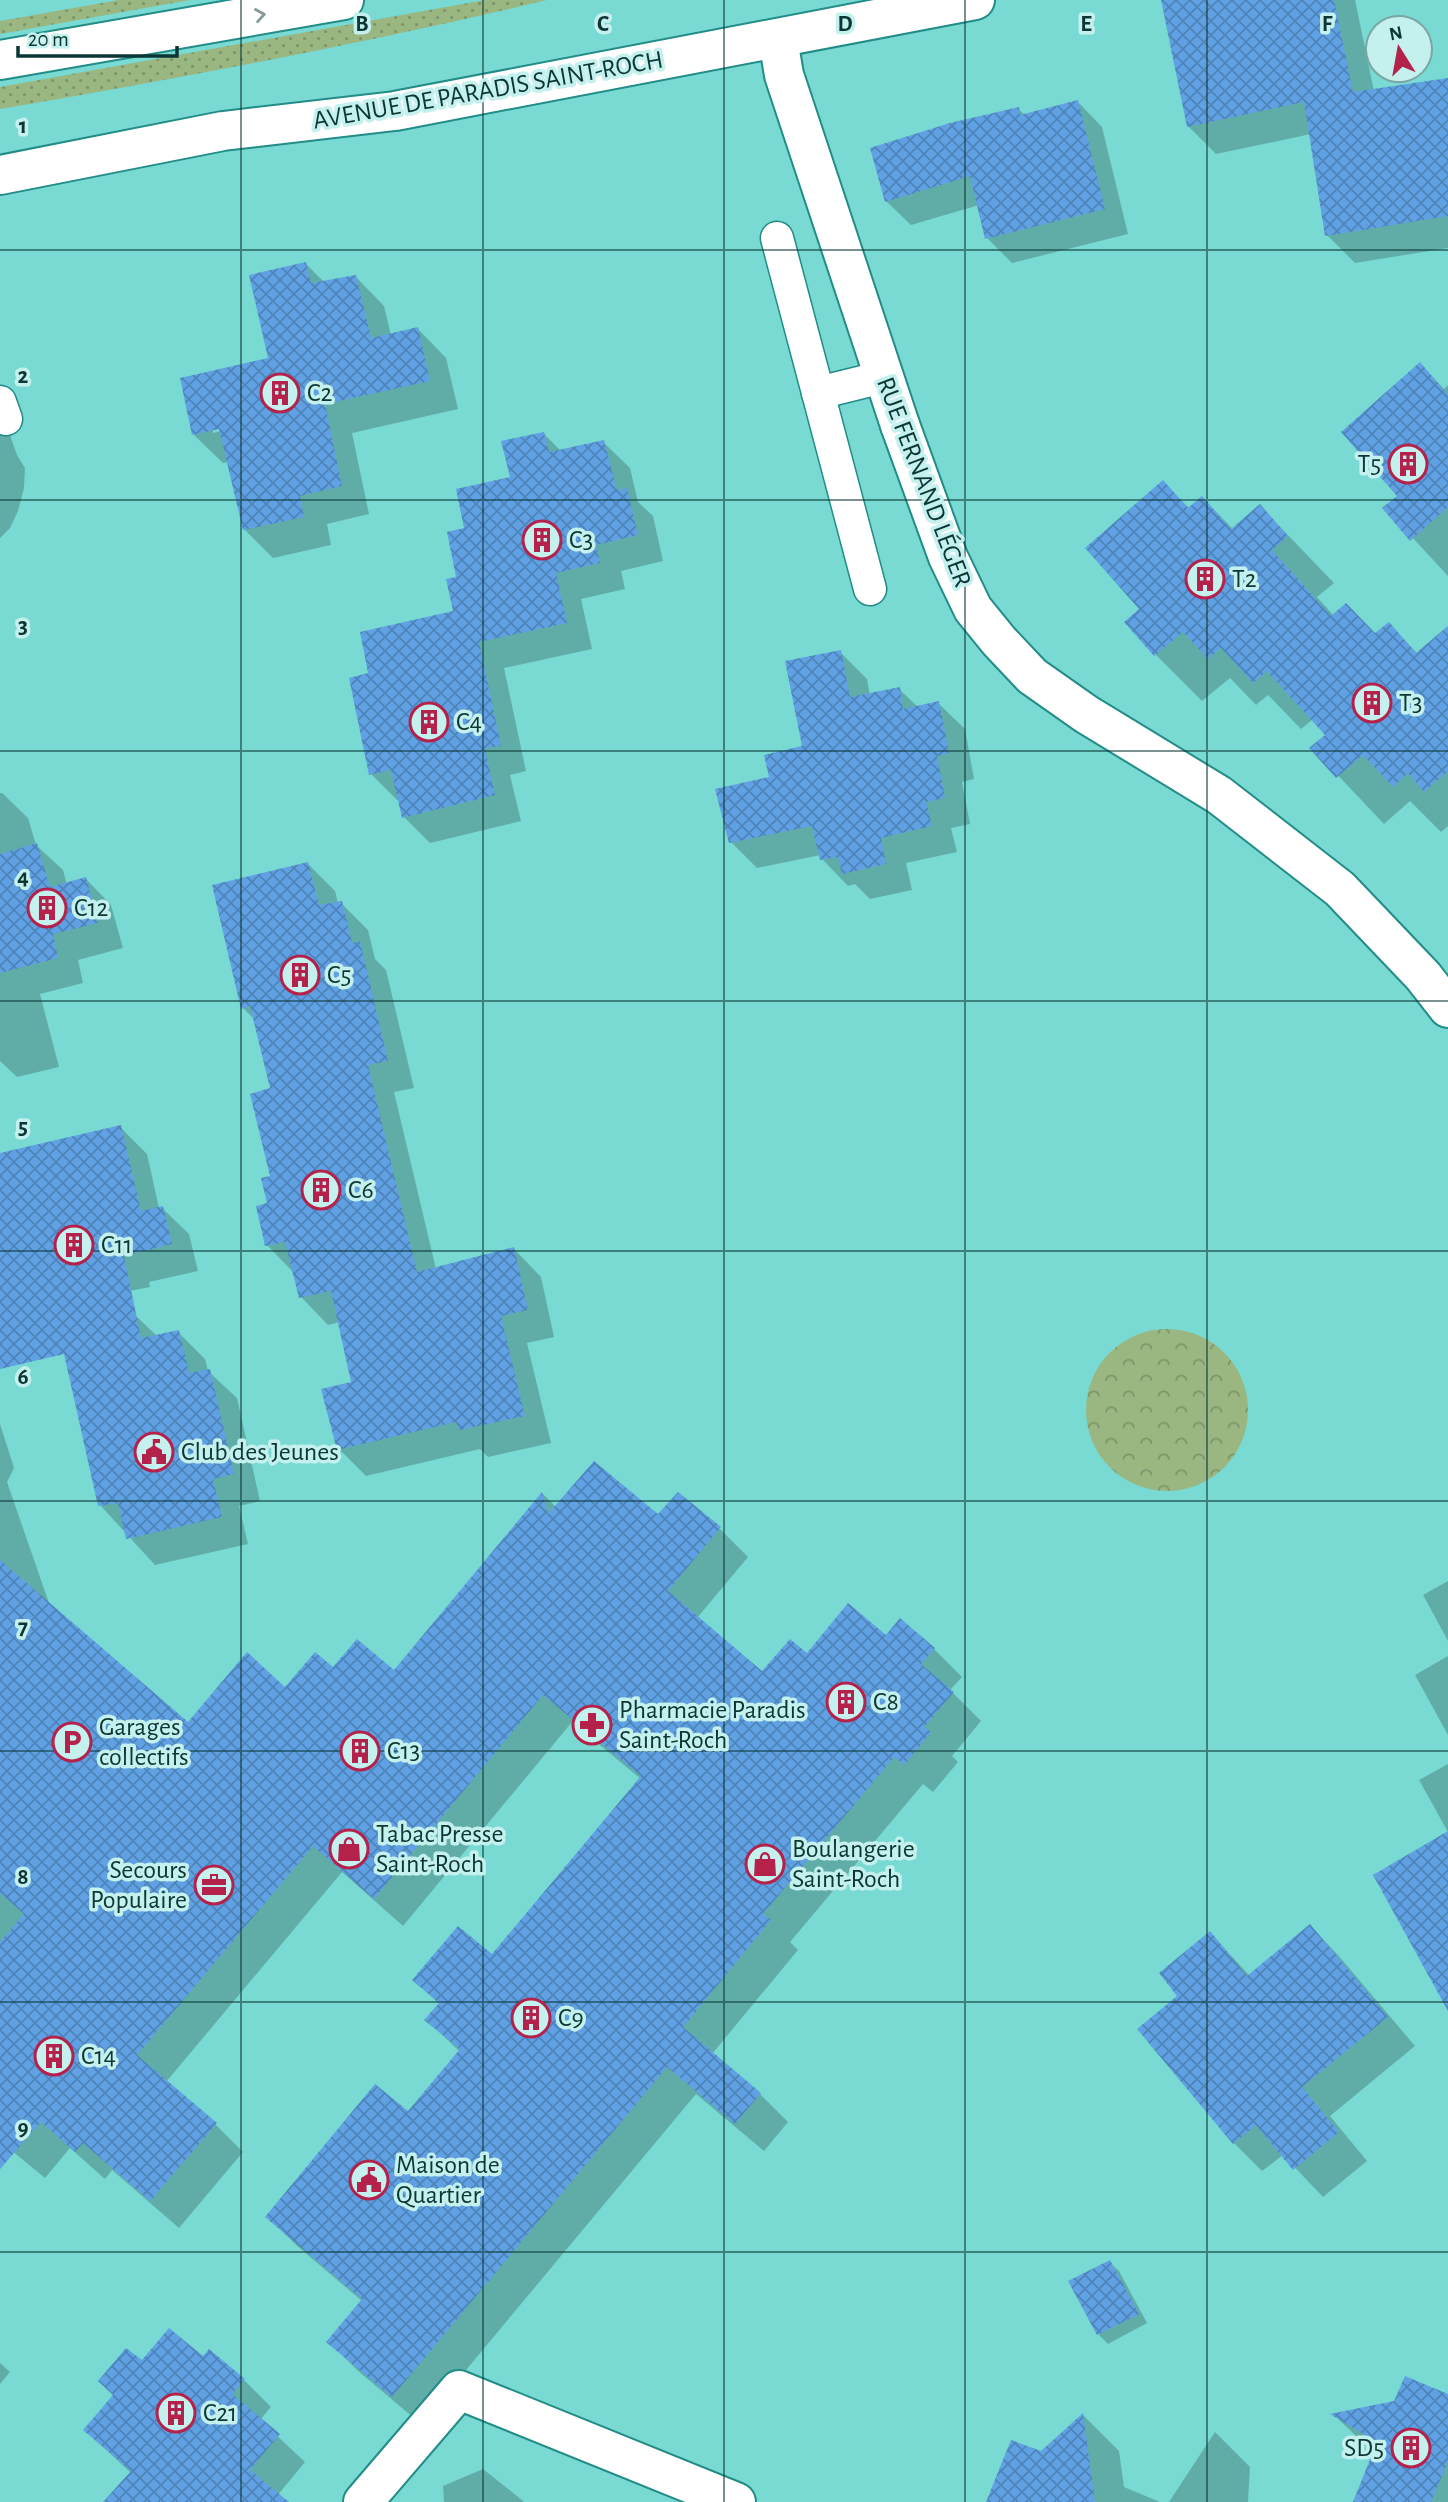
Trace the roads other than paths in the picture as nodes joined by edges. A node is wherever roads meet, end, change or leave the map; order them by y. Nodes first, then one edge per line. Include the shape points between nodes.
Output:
1 (344, 0) edge
2 (975, 0) edge
3 (778, 39) junction
4 (0, 61) edge
5 (0, 175) edge
6 (776, 238) dead end
7 (883, 377) junction
8 (818, 393) junction
9 (870, 589) dead end
10 (1448, 1008) edge
11 (363, 2502) edge
12 (736, 2502) edge

4 -> 1 street
2 - 3 street, AVENUE DE PARADIS SAINT-ROCH
3 - 5 street, AVENUE DE PARADIS SAINT-ROCH via 395,111 223,131
3 - 7 street, RUE FERNAND LÉGER via 784,75
6 - 8 lane
7 - 8 lane
7 - 10 street, RUE FERNAND LÉGER via 948,558 973,610 1007,650 1032,677 1219,796 1340,889
8 - 9 lane
11 - 12 street via 459,2390

